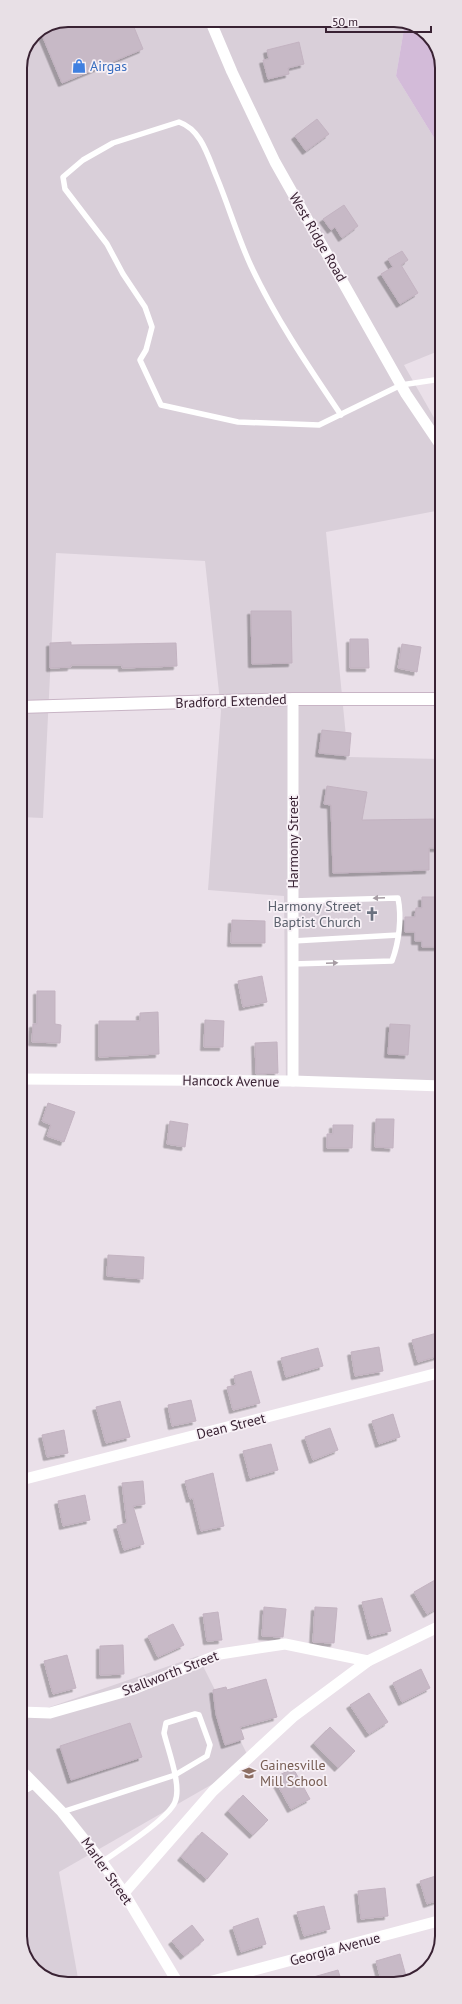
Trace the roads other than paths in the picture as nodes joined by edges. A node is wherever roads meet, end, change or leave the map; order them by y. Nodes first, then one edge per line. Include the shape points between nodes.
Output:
1 (213, 27) edge
2 (435, 380) edge
3 (401, 385) junction
4 (341, 414) junction
5 (435, 437) edge
6 (293, 699) junction
7 (435, 699) edge
8 (27, 707) edge
9 (293, 901) junction
10 (398, 935) junction
11 (293, 941) junction
12 (293, 964) junction
13 (27, 1079) edge
14 (293, 1081) junction
15 (435, 1086) edge
16 (435, 1374) edge
17 (27, 1478) edge
18 (435, 1628) edge
19 (368, 1662) junction
20 (27, 1712) edge
21 (175, 1775) junction
22 (27, 1776) edge
23 (35, 1785) junction
24 (27, 1790) edge
25 (62, 1812) junction
26 (102, 1862) junction
27 (124, 1893) junction
28 (435, 1922) edge
29 (174, 1977) edge
30 (228, 1977) edge

1 - 3 street, West Ridge Road via 275,162
2 - 3 lane
3 - 4 lane
3 - 5 street, West Ridge Road
4 - 4 lane via 319,425 238,422 161,405 140,360 146,350 152,327 145,307 122,274 107,244 65,189 64,177 83,160 112,143 179,122 189,126 200,137 250,264 275,314
6 - 7 street, Bradford Extended
6 - 8 street, Bradford Extended
6 - 9 street, Harmony Street
10 -> 9 lane via 398,898
9 - 11 street, Harmony Street
10 - 11 lane
12 -> 10 lane via 392,961
11 - 12 street, Harmony Street
12 - 14 street, Harmony Street
13 - 14 street, Hancock Avenue
14 - 15 street, Hancock Avenue
16 - 17 street, Dean Street
18 - 19 street
19 - 20 street, Stallworth Street via 285,1644 220,1654 134,1689 50,1713
19 - 27 street via 294,1716 213,1791
21 - 21 lane via 208,1756 210,1745 199,1715 166,1723 164,1727
21 - 25 lane
21 - 26 lane via 176,1802 168,1813
22 - 23 street, Marler Street
23 - 24 lane
23 - 25 street, Marler Street
25 - 26 street, Marler Street
26 - 27 street, Marler Street
27 - 29 street, Marler Street
28 - 30 street, Georgia Avenue

